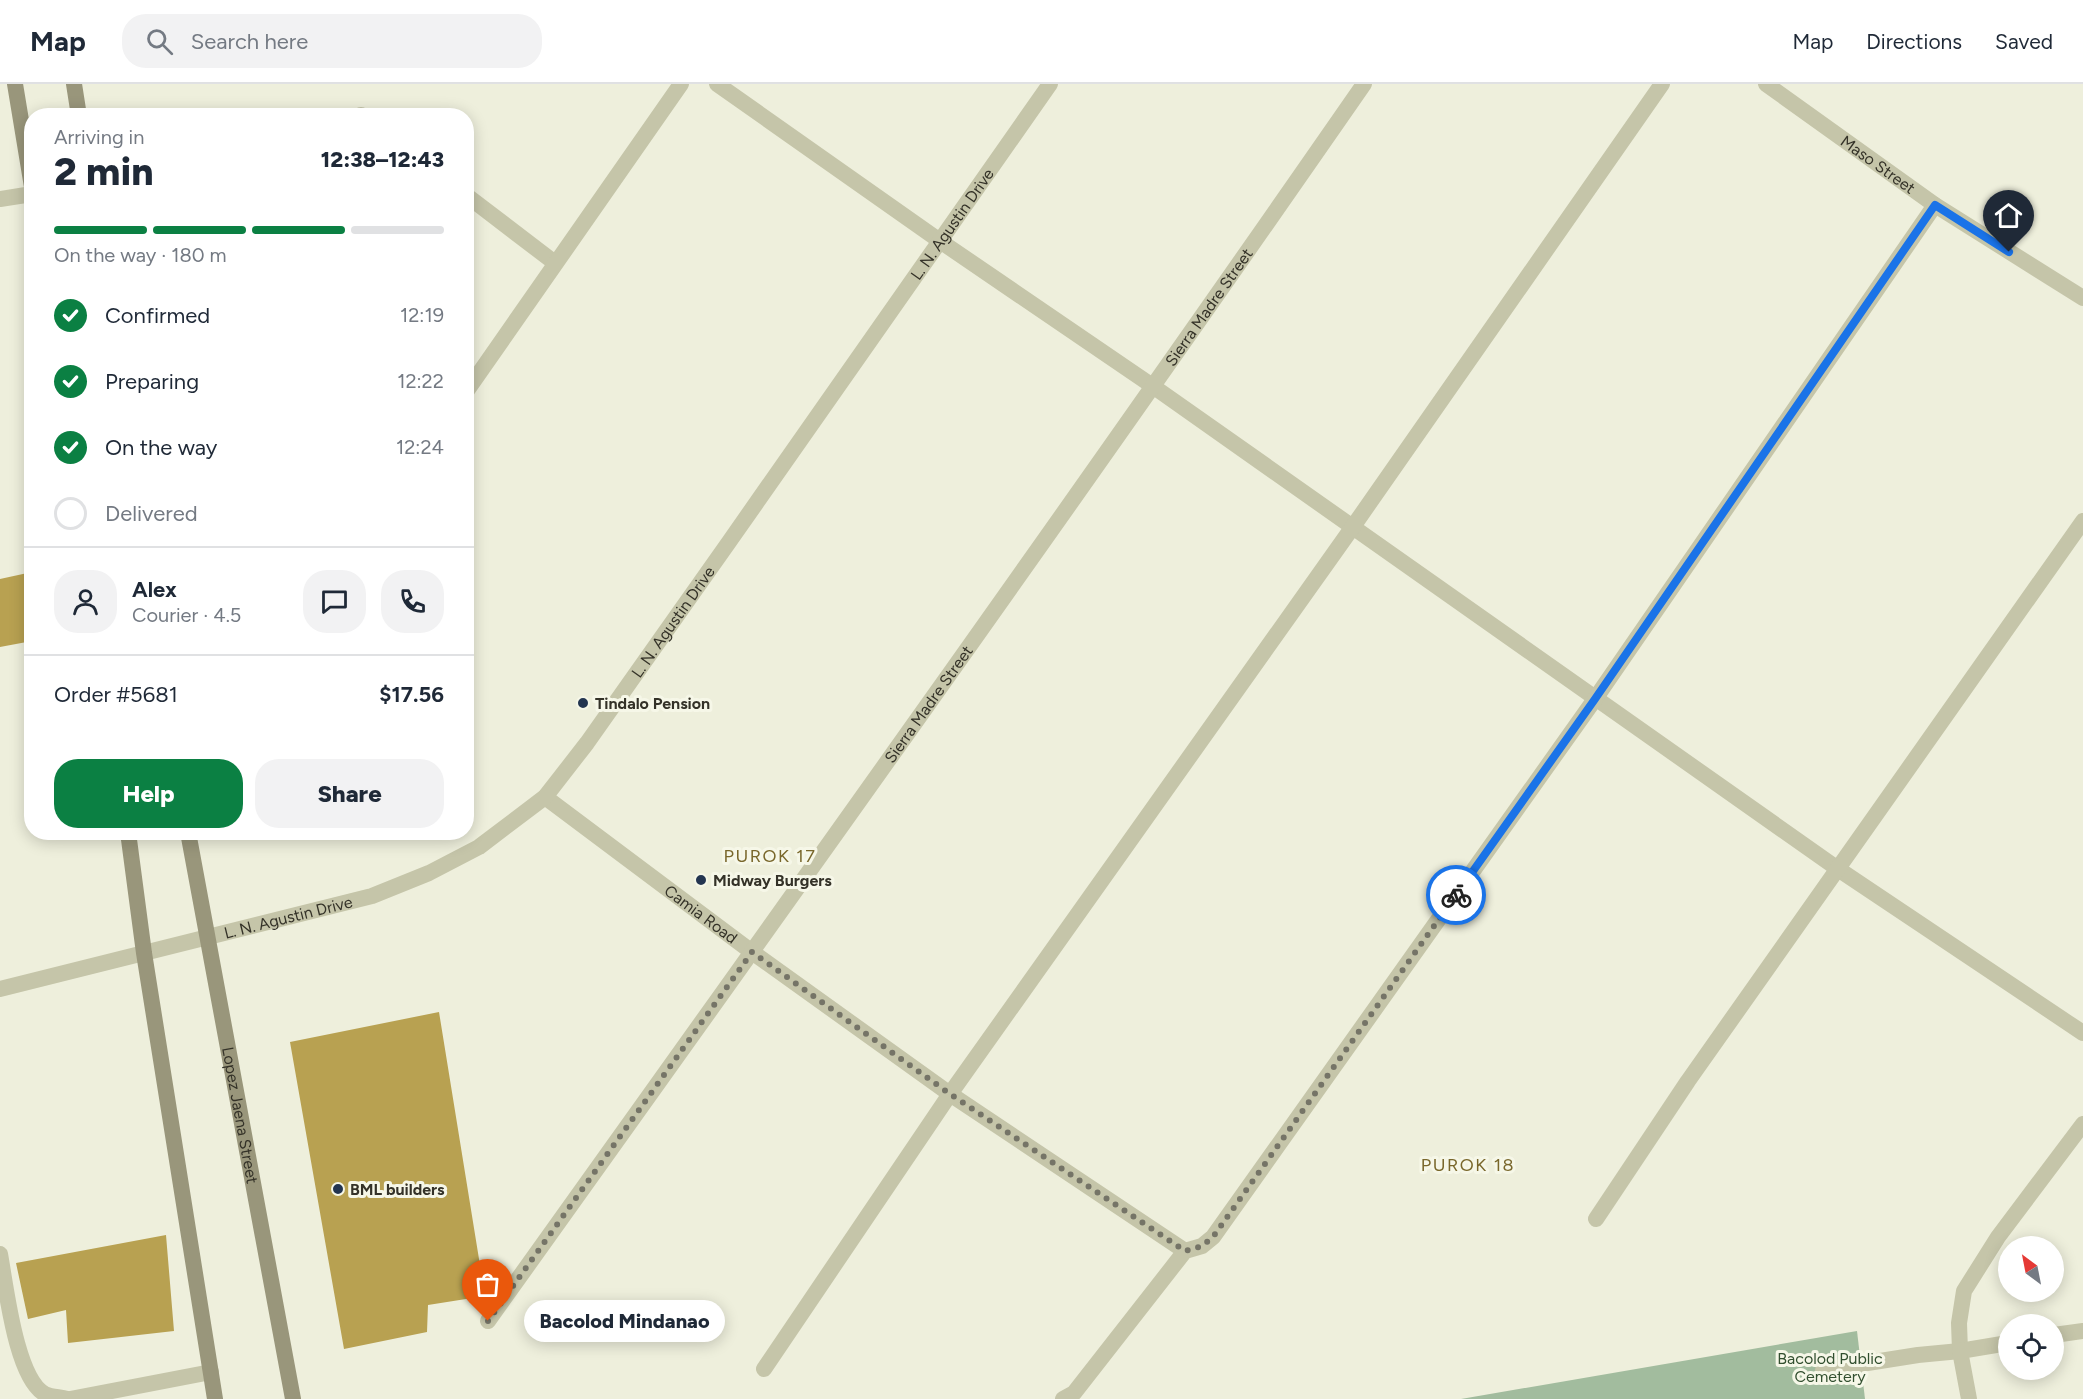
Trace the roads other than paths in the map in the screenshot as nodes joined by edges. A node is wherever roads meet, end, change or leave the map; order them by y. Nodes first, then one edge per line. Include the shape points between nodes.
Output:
1 (15, 84) edge
2 (74, 84) edge
3 (681, 84) edge
4 (717, 84) edge
5 (1050, 84) edge
6 (1364, 84) edge
7 (1662, 84) edge
8 (1766, 84) edge
9 (78, 108) edge
10 (24, 139) edge
11 (24, 195) edge
12 (0, 199) edge
13 (474, 201) edge
14 (1935, 205) junction
15 (940, 241) junction
16 (555, 263) junction
17 (2083, 298) edge
18 (474, 380) edge
19 (1154, 387) junction
20 (2083, 521) edge
21 (1352, 528) junction
22 (1595, 699) junction
23 (545, 797) junction
24 (130, 840) edge
25 (189, 840) edge
26 (1838, 869) junction
27 (206, 938) junction
28 (752, 952) junction
29 (144, 953) junction
30 (0, 989) edge
31 (2083, 1033) edge
32 (950, 1094) junction
33 (2083, 1124) edge
34 (1596, 1219) dead end
35 (1185, 1251) junction
36 (0, 1254) edge
37 (488, 1321) dead end
38 (2083, 1330) edge
39 (2064, 1333) edge
40 (1998, 1345) edge
41 (1960, 1351) junction
42 (764, 1369) dead end
43 (1823, 1370) dead end
44 (211, 1372) junction
45 (69, 1399) edge
46 (215, 1399) edge
47 (292, 1399) edge
48 (1063, 1399) edge
49 (1969, 1399) edge

1 - 10 main road
2 - 9 main road
3 - 16 street
4 - 15 street
5 - 15 street, L. N. Agustin Drive
6 - 19 street, Sierra Madre Street
7 - 21 street
8 - 14 street, Maso Street
11 - 12 street
13 - 16 street
14 - 17 street, Maso Street
14 - 22 street
15 - 19 street
15 - 23 street, L. N. Agustin Drive
16 - 18 street
19 - 21 street
19 - 28 street, Sierra Madre Street
20 - 26 street
21 - 22 street
21 - 32 street
22 - 26 street
22 - 35 street via 1213,1237 1202,1246
23 - 27 street, L. N. Agustin Drive via 479,847 429,873 372,896
23 - 28 street, Camia Road
24 - 29 main road
25 - 27 main road, Lopez Jaena Street
26 - 31 street
26 - 34 street
27 - 29 street, L. N. Agustin Drive
27 - 47 main road, Lopez Jaena Street
28 - 32 street, Camia Road
28 - 37 street, Sierra Madre Street
29 - 30 street, L. N. Agustin Drive
29 - 44 main road
32 - 35 street, Camia Road
32 - 42 street
33 - 41 street via 1998,1237 1964,1292
35 - 48 street via 1074,1393
36 - 45 street via 19,1354 30,1380 44,1394
38 - 39 street
40 - 41 street
41 - 43 street
41 - 49 street
44 - 45 street
44 - 46 main road

